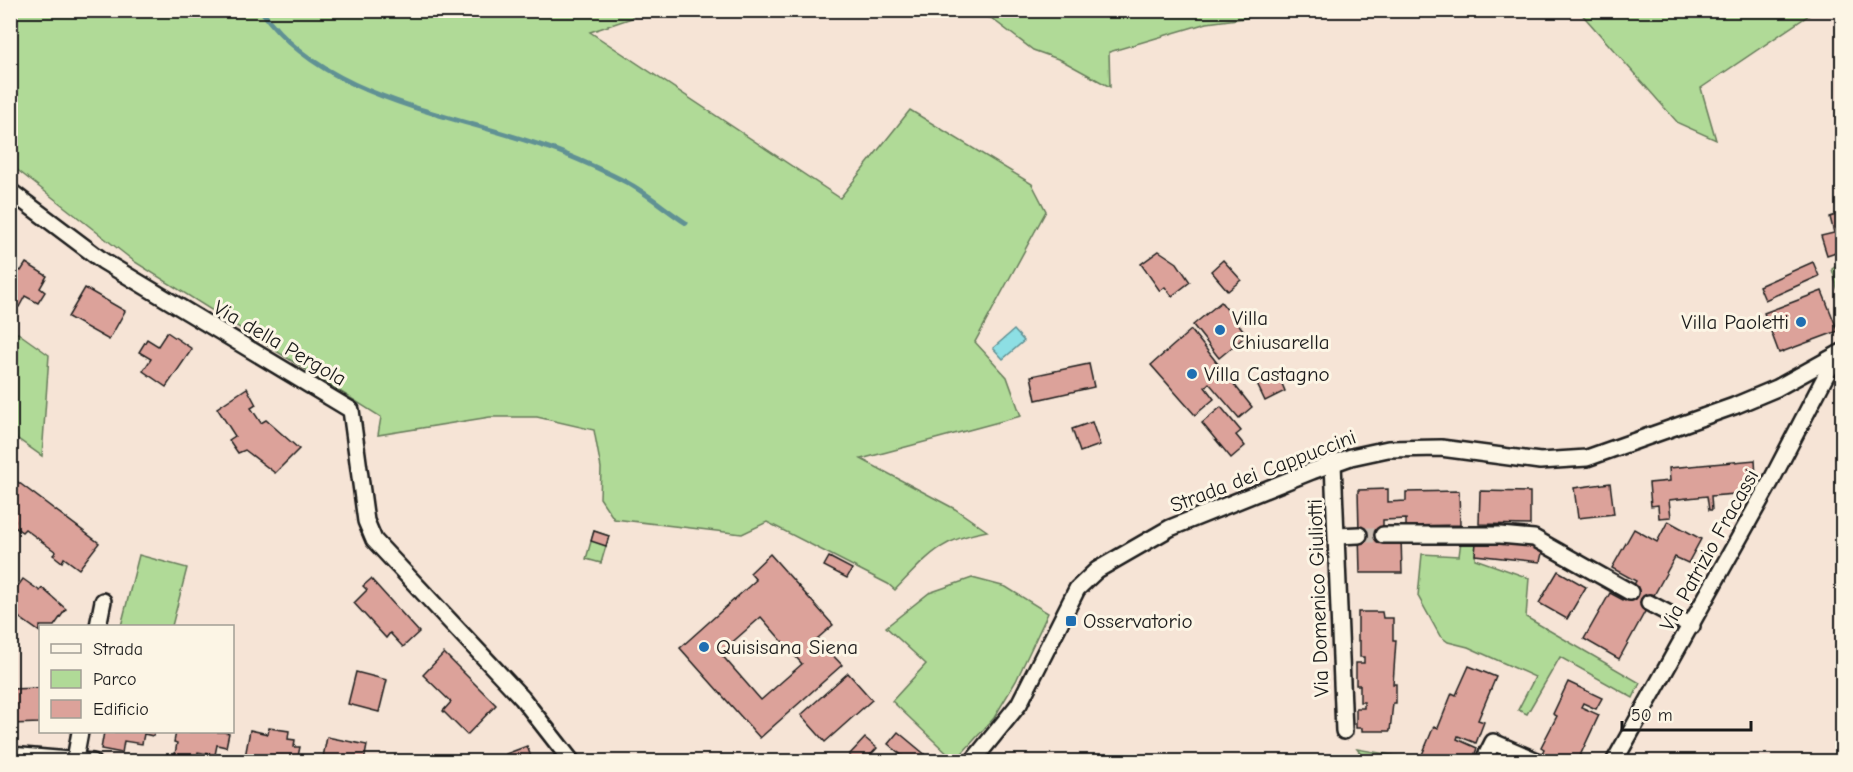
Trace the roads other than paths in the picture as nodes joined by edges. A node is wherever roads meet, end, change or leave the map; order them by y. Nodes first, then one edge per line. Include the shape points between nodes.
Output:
1 (10, 191) edge
2 (1839, 354) edge
3 (1333, 463) junction
4 (1383, 535) tunnel mouth
5 (1337, 536) junction
6 (1359, 536) tunnel mouth
7 (1630, 592) dead end
8 (103, 601) dead end
9 (1649, 603) dead end
10 (98, 625) edge
11 (1692, 626) junction
12 (1344, 731) dead end
13 (80, 733) edge
14 (10, 755) edge
15 (75, 759) junction
16 (1537, 761) edge
17 (93, 762) edge
18 (572, 762) edge
19 (972, 762) edge
20 (1484, 762) edge
21 (1614, 762) edge

1 - 18 street, Via della Pergola via 103,261 351,410 366,521 374,540 522,698
2 - 3 street, Strada dei Cappuccini via 1742,403 1587,458 1540,461 1419,447 1376,451
2 - 11 street, Via Patrizio Fracassi
3 - 5 street, Via Domenico Giuliotti
3 - 19 street, Strada dei Cappuccini via 1170,528 1092,574 1074,594 1019,704
4 - 7 street via 1534,538
5 - 6 street
5 - 12 street, Via Domenico Giuliotti
8 - 10 street
9 - 11 street
11 - 21 street, Via Patrizio Fracassi
13 - 15 street
14 - 15 street
15 - 17 street
16 - 20 street via 1493,742

